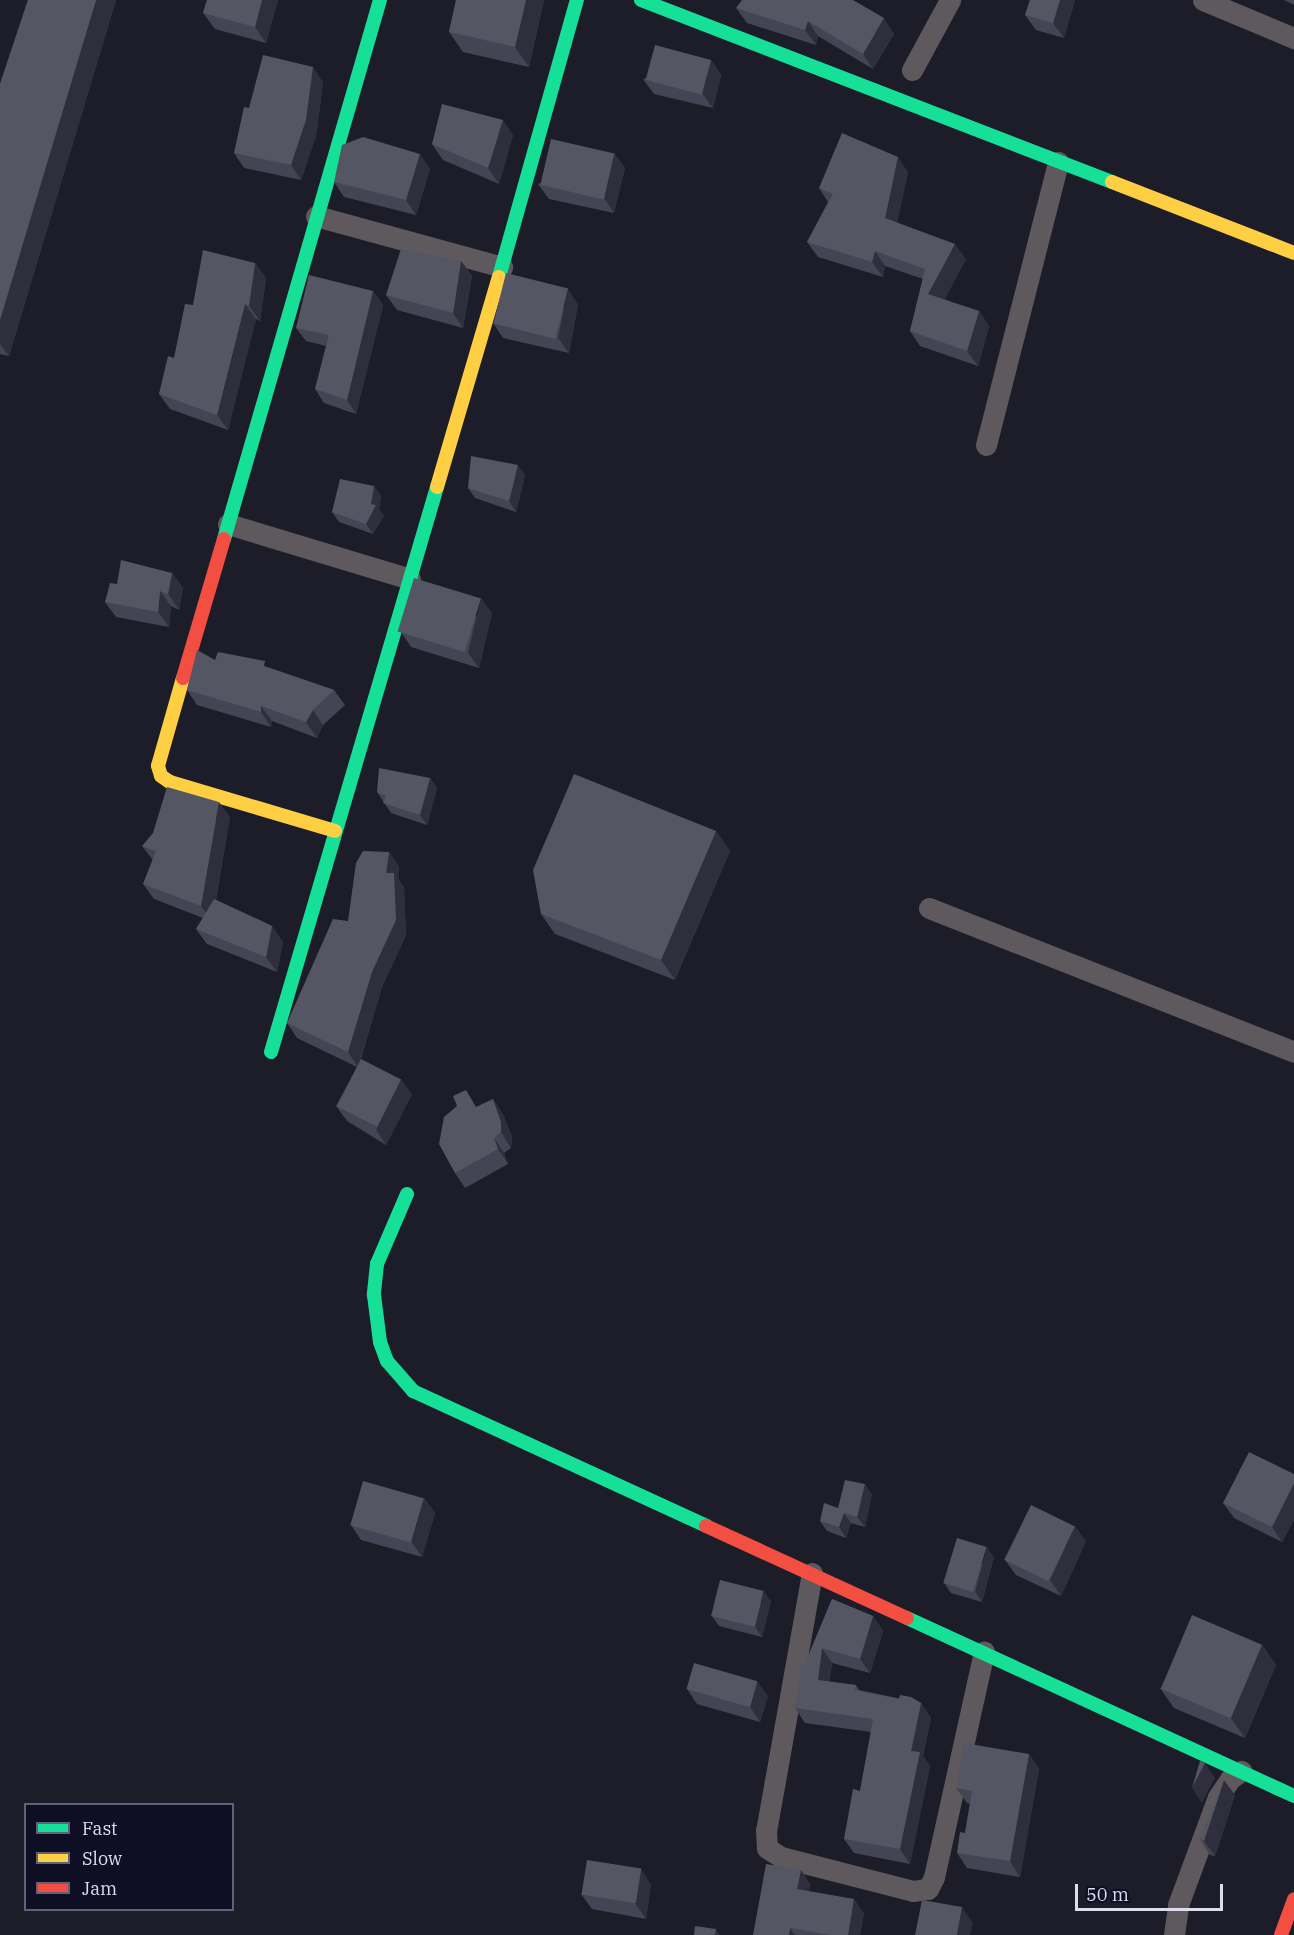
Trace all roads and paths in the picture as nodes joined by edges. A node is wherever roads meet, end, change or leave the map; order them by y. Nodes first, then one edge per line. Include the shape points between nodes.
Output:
1 (380, 0) edge
2 (577, 0) edge
3 (641, 0) edge
4 (950, 0) edge
5 (1216, 2) edge
6 (1294, 38) edge
7 (912, 70) dead end
8 (1058, 162) junction
9 (316, 216) junction
10 (1294, 254) edge
11 (502, 267) junction
12 (986, 445) dead end
13 (228, 524) junction
14 (410, 579) junction
15 (335, 831) junction
16 (929, 908) dead end
17 (271, 1052) dead end
18 (1294, 1053) edge
19 (407, 1194) dead end
20 (812, 1573) junction
21 (984, 1651) junction
22 (1241, 1771) junction
23 (1294, 1796) edge
24 (1294, 1899) edge
25 (1174, 1935) edge
26 (1281, 1935) edge

1 - 9 street
2 - 11 street
3 - 8 street
4 - 7 street
5 - 6 street
8 - 10 street
8 - 12 street
9 - 11 street
9 - 13 street
11 - 14 street
13 - 14 street
13 - 15 street via 158,772 170,782
14 - 15 street
15 - 17 street
16 - 18 street
19 - 20 street via 377,1264 374,1295 380,1342 403,1383 428,1400
20 - 21 street
20 - 21 street via 766,1830 767,1848 781,1857 913,1891 928,1889 934,1877
21 - 22 street
22 - 23 street
22 - 25 street via 1218,1797 1178,1905
24 - 26 street

